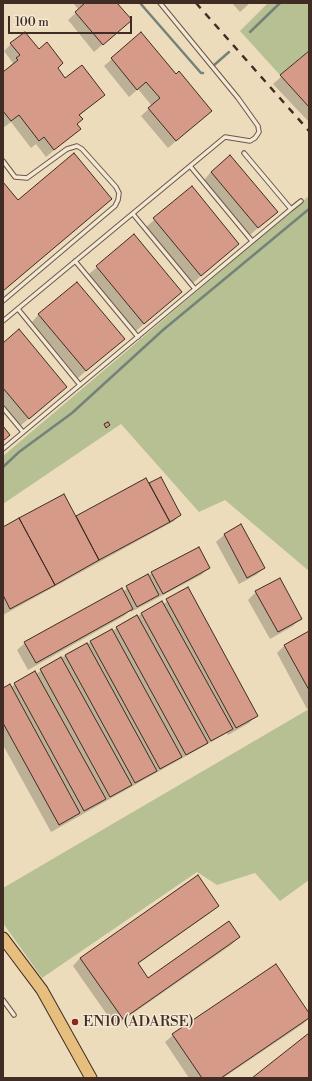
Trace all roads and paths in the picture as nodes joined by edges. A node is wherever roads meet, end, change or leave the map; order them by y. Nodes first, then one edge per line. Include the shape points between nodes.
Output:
1 (160, 3) edge
2 (244, 153) dead end
3 (3, 161) edge
4 (190, 166) junction
5 (301, 201) dead end
6 (291, 209) junction
7 (133, 214) junction
8 (252, 241) junction
9 (75, 261) junction
10 (195, 289) junction
11 (3, 301) edge
12 (18, 308) junction
13 (3, 321) edge
14 (138, 337) junction
15 (80, 385) junction
16 (3, 408) edge
17 (23, 432) junction
18 (3, 449) edge
19 (5, 942) edge
20 (3, 1000) edge
21 (14, 1015) dead end
22 (91, 1078) edge

1 - 4 lane via 258,126 259,132 250,141 225,137
2 - 6 lane
3 - 11 lane via 16,177 27,178 67,149 77,146 119,193 114,206
4 - 7 lane
4 - 8 lane
5 - 6 lane
6 - 8 lane
7 - 9 lane
7 - 10 lane
8 - 10 lane
9 - 12 lane
9 - 14 lane
10 - 14 lane
12 - 13 lane
12 - 15 lane
14 - 15 lane
15 - 17 lane
16 - 17 lane
17 - 18 lane
19 - 22 main road via 42,990
20 - 21 lane

